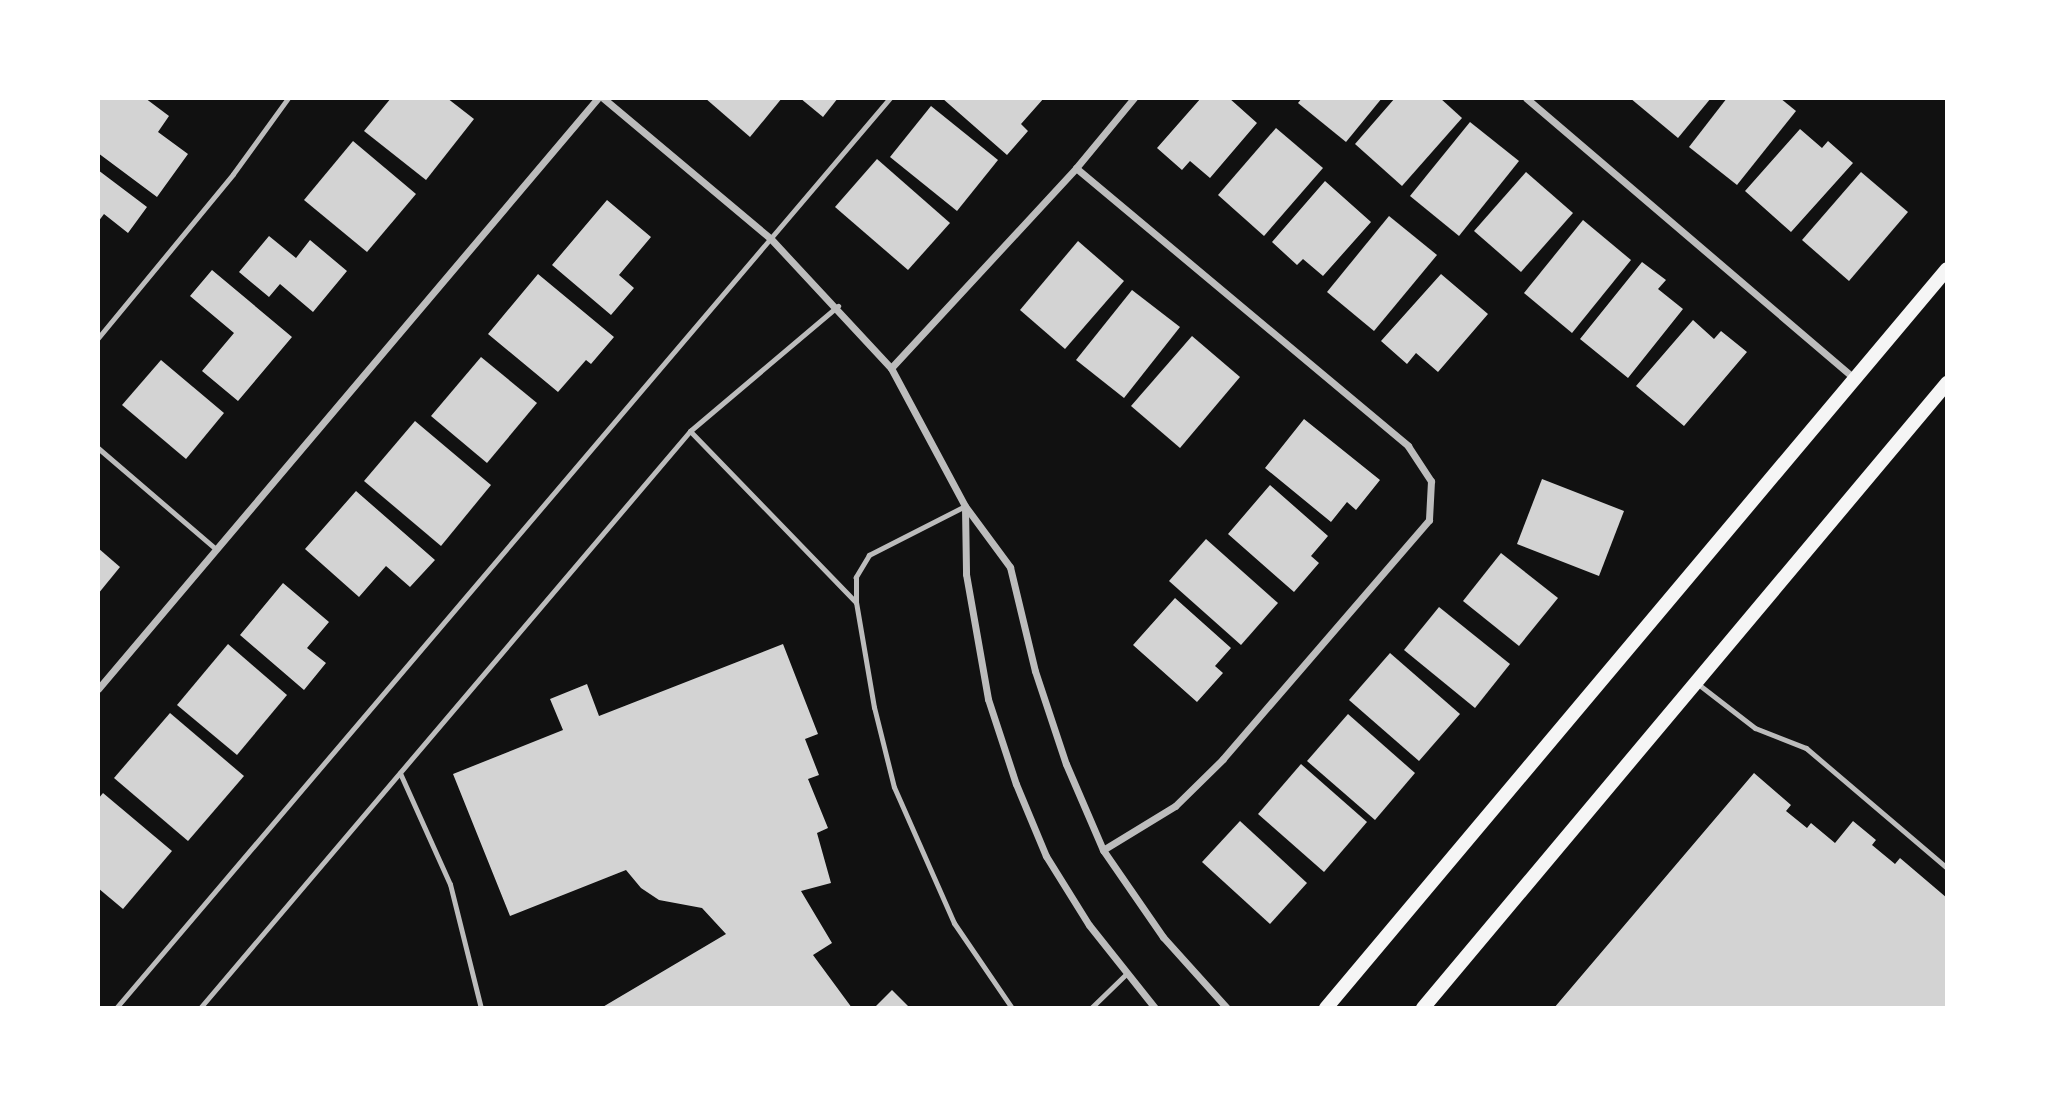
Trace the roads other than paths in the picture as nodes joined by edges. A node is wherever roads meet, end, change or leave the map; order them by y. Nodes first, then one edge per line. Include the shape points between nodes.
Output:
1 (288, 98) edge
2 (600, 98) edge
3 (890, 98) edge
4 (1133, 98) edge
5 (1526, 98) edge
6 (1076, 168) junction
7 (771, 239) junction
8 (1947, 269) edge
9 (838, 306) junction
10 (98, 338) edge
11 (891, 368) junction
12 (1854, 378) junction
13 (1947, 383) edge
14 (690, 431) junction
15 (98, 448) edge
16 (965, 506) junction
17 (216, 549) junction
18 (856, 602) junction
19 (1696, 682) junction
20 (98, 689) edge
21 (400, 773) junction
22 (1103, 850) junction
23 (1947, 868) edge
24 (1125, 975) junction
25 (116, 1008) edge
26 (200, 1008) edge
27 (481, 1008) edge
28 (1012, 1008) edge
29 (1091, 1008) edge
30 (1155, 1008) edge
31 (1227, 1008) edge
32 (1326, 1008) edge
33 (1423, 1008) edge

1 - 10 lane via 233,174
2 - 7 street
2 - 17 street
3 - 7 lane
4 - 6 street
5 - 12 street
6 - 11 street
6 - 22 street via 1408,446 1431,481 1429,520 1223,759 1175,806
7 - 9 street
7 - 25 lane
8 - 12 main road
9 - 11 street
9 - 14 lane
11 - 16 street
12 - 32 main road
13 - 19 main road
14 - 18 lane
14 - 21 lane
15 - 17 lane
16 - 18 lane via 869,555 856,577
16 - 22 street via 1010,567 1044,698 1086,816
16 - 24 street via 966,574 988,699 1016,784 1046,856
17 - 20 street
18 - 28 lane via 874,707 898,798 954,923
19 - 23 lane via 1755,728 1806,748
19 - 33 main road
21 - 26 lane
21 - 27 lane via 450,884
22 - 31 street via 1163,937
24 - 29 lane
24 - 30 street

